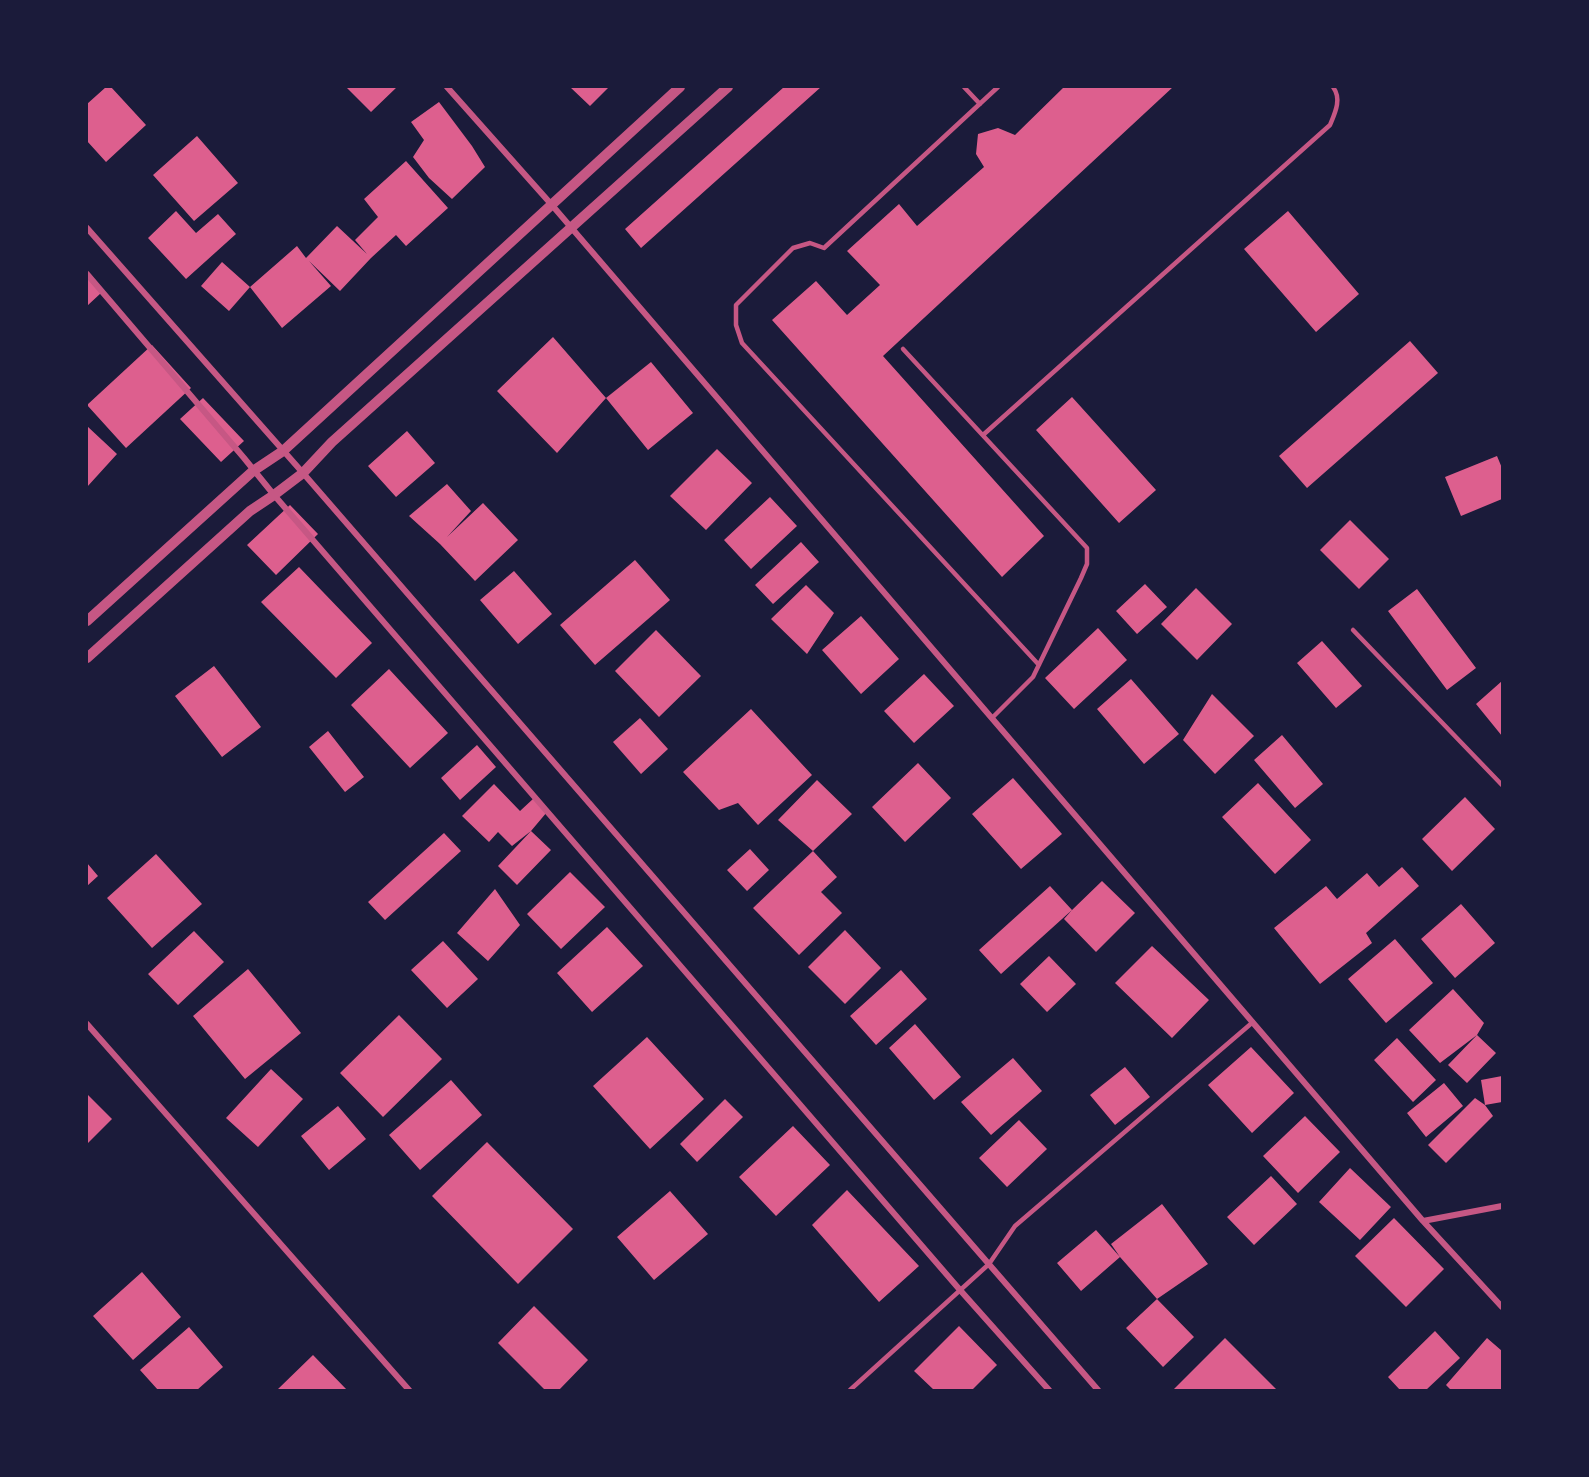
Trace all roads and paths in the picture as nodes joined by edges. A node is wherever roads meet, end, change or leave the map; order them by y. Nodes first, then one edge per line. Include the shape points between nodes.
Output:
1 (447, 87) edge
2 (680, 87) edge
3 (728, 87) edge
4 (964, 87) edge
5 (998, 87) edge
6 (1333, 87) edge
7 (980, 104) junction
8 (551, 204) junction
9 (570, 227) junction
10 (87, 228) edge
11 (87, 274) edge
12 (903, 349) dead end
13 (983, 435) junction
14 (283, 451) junction
15 (253, 471) junction
16 (303, 473) junction
17 (274, 495) junction
18 (87, 621) edge
19 (1353, 630) dead end
20 (87, 658) edge
21 (1040, 665) junction
22 (992, 718) junction
23 (1502, 785) edge
24 (1253, 1022) junction
25 (87, 1024) edge
26 (1502, 1206) edge
27 (1423, 1221) junction
28 (989, 1264) junction
29 (960, 1290) junction
30 (1502, 1307) edge
31 (409, 1390) edge
32 (850, 1390) edge
33 (1049, 1390) edge
34 (1098, 1390) edge

1 - 8 street
2 - 8 street
3 - 9 street
4 - 7 lane
5 - 7 lane
6 - 13 lane via 1338,107 1330,125
7 - 21 lane via 824,248 810,243 793,248 736,305 736,325 742,344
8 - 9 street
8 - 14 street
9 - 16 street via 332,442
9 - 22 street
10 - 14 street
11 - 15 street
12 - 13 lane
13 - 21 lane via 1087,548 1082,578
14 - 15 street
14 - 16 street
15 - 17 street
15 - 18 street
16 - 17 street
16 - 28 street
17 - 20 street via 250,511
17 - 29 street
19 - 23 lane
21 - 22 lane via 1034,677
22 - 24 street
24 - 27 street
24 - 28 lane via 1015,1226
25 - 31 street
26 - 27 street
27 - 30 street
28 - 29 lane
28 - 34 street
29 - 32 lane
29 - 33 street

